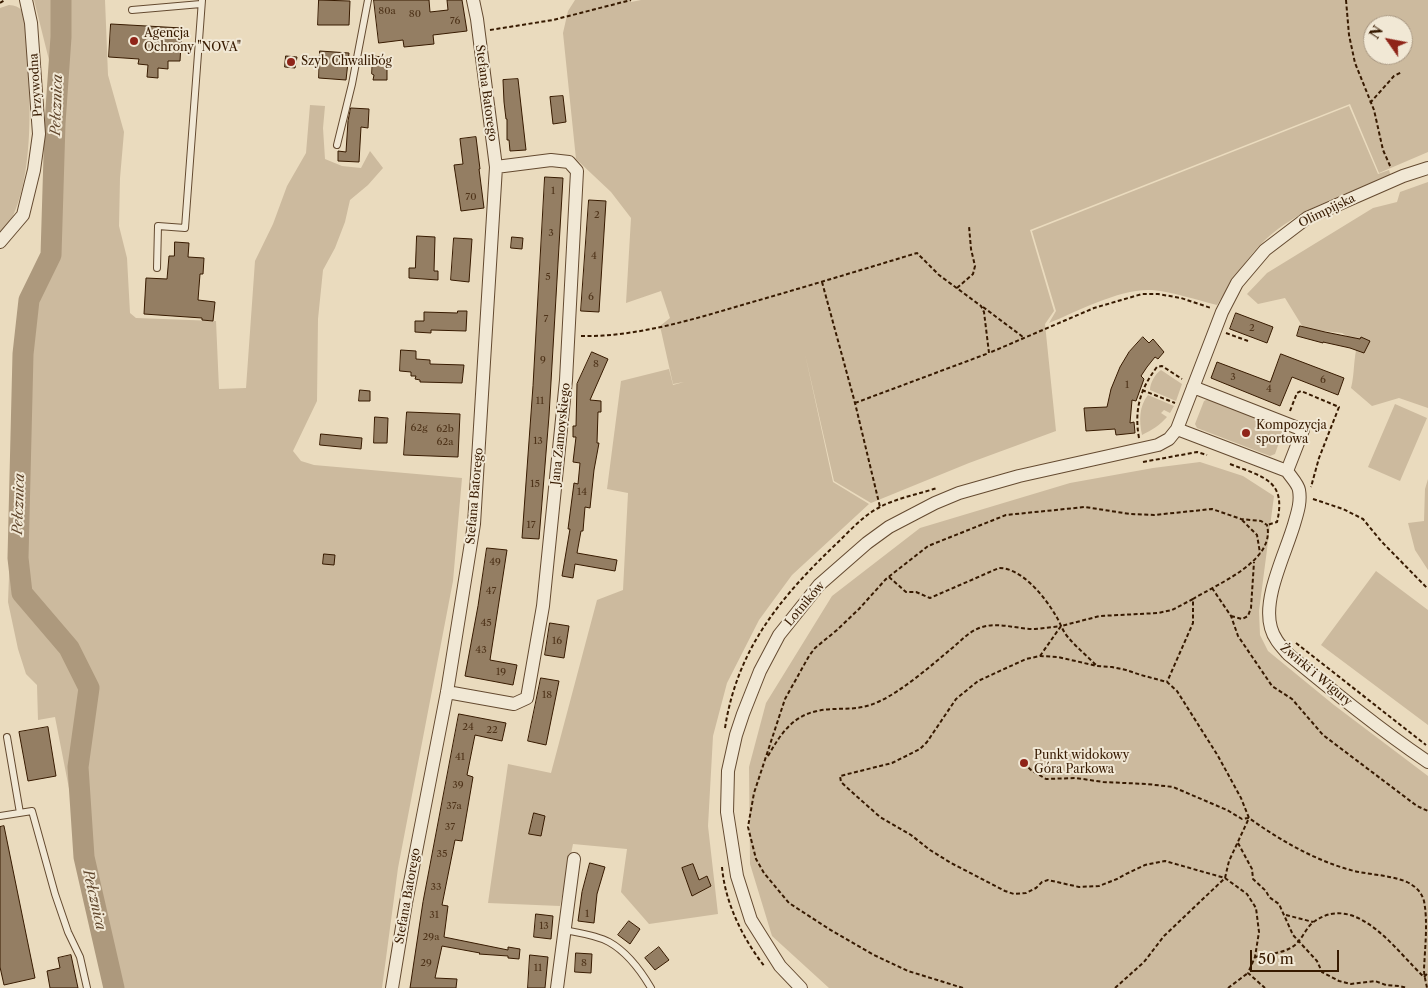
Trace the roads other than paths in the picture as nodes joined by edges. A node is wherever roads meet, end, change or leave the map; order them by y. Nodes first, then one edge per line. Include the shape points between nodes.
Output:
1 (26, 0) edge
2 (368, 0) edge
3 (473, 0) edge
4 (202, 2) edge
5 (132, 10) dead end
6 (337, 145) dead end
7 (496, 167) junction
8 (1428, 168) edge
9 (0, 242) edge
10 (157, 268) dead end
11 (1190, 384) junction
12 (1176, 429) junction
13 (1287, 471) junction
14 (447, 692) junction
15 (7, 737) dead end
16 (1428, 762) edge
17 (20, 813) junction
18 (0, 816) edge
19 (574, 859) dead end
20 (564, 930) junction
21 (87, 988) edge
22 (392, 988) edge
23 (557, 988) edge
24 (651, 988) edge
25 (800, 988) edge

1 - 9 street, Przywodna via 32,23 39,134 23,215
2 - 6 lane
3 - 7 street, Stefana Batorego
4 - 5 lane
4 - 10 lane via 185,228 158,226
7 - 14 street, Stefana Batorego via 474,524
7 - 14 street, Jana Zamoyskiego via 551,160 569,162 577,171 566,380 546,578 527,698 514,704
8 - 11 street, Olimpijska via 1307,218 1265,250 1238,283 1225,306
11 - 12 street, Olimpijska
11 - 13 street via 1303,430
12 - 13 street
12 - 25 street, Lotników via 1169,439 1158,445 1019,476 935,502 867,543 819,585 779,636 760,671 736,735 728,771 727,812 737,876 751,920 780,966
13 - 16 street, Żwirki i Wigury via 1299,488 1300,497 1270,606 1271,630 1288,654
14 - 22 street, Stefana Batorego
15 - 17 lane
17 - 18 lane
17 - 21 lane via 32,811 55,894 80,957
19 - 20 street
20 - 23 street
20 - 24 lane via 609,942 635,965

